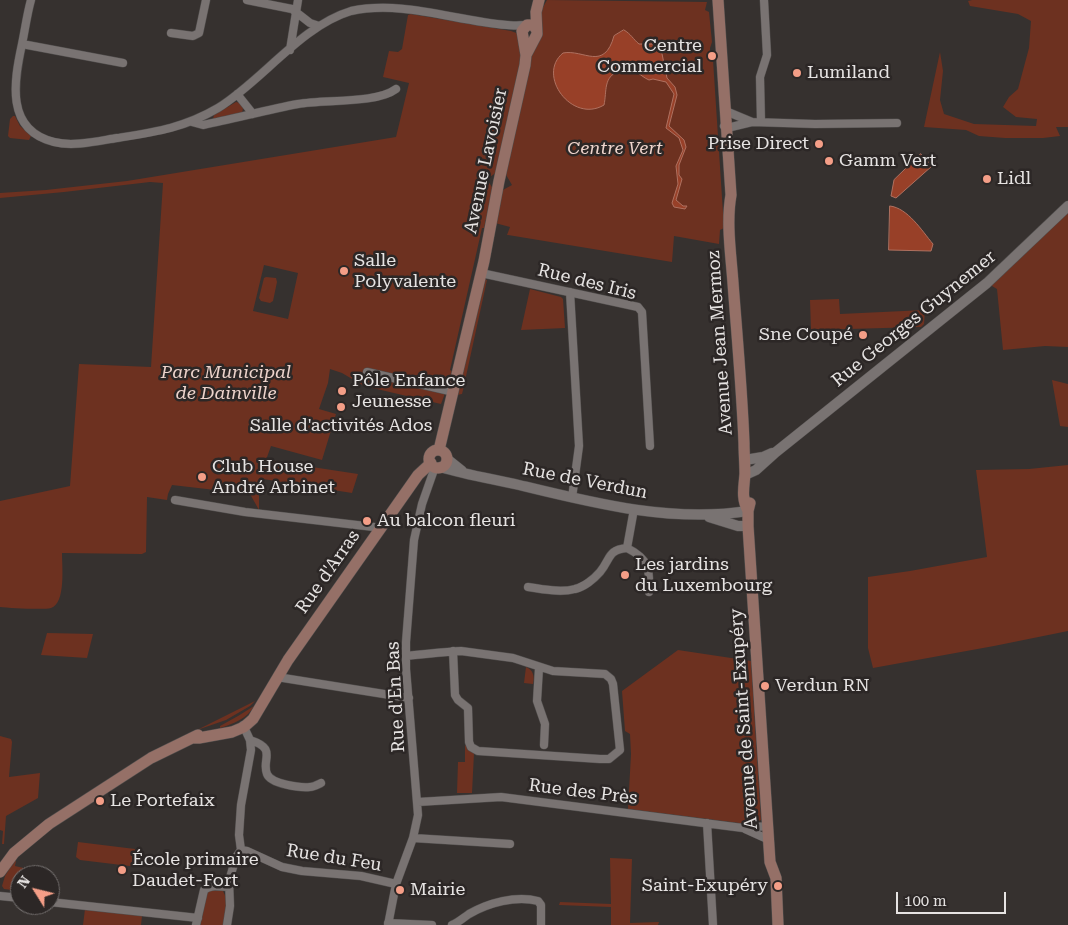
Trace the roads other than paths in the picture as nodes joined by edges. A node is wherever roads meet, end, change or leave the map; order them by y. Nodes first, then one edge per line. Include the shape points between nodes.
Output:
1 (32, 0) edge
2 (206, 0) edge
3 (247, 0) edge
4 (298, 0) edge
5 (539, 0) edge
6 (712, 0) edge
7 (718, 0) edge
8 (764, 0) edge
9 (388, 3) edge
10 (296, 11) junction
11 (319, 26) junction
12 (528, 31) junction
13 (171, 33) dead end
14 (22, 44) junction
15 (290, 50) junction
16 (123, 63) dead end
17 (396, 89) dead end
18 (237, 94) junction
19 (722, 102) junction
20 (253, 114) junction
21 (192, 122) junction
22 (752, 122) junction
23 (761, 122) junction
24 (897, 123) dead end
25 (727, 128) junction
26 (1068, 206) edge
27 (728, 208) junction
28 (481, 273) junction
29 (570, 292) junction
30 (367, 372) dead end
31 (454, 392) junction
32 (650, 446) dead end
33 (776, 452) junction
34 (745, 460) junction
35 (439, 461) junction
36 (745, 475) junction
37 (572, 498) junction
38 (175, 500) dead end
39 (634, 509) junction
40 (748, 511) junction
41 (703, 516) junction
42 (748, 526) junction
43 (379, 530) junction
44 (628, 548) junction
45 (528, 587) dead end
46 (649, 592) dead end
47 (453, 652) junction
48 (406, 656) junction
49 (539, 668) junction
50 (277, 677) junction
51 (409, 698) junction
52 (243, 725) junction
53 (250, 740) junction
54 (544, 745) dead end
55 (321, 783) dead end
56 (418, 802) junction
57 (707, 823) junction
58 (768, 826) junction
59 (743, 828) junction
60 (413, 838) junction
61 (769, 838) junction
62 (510, 844) dead end
63 (240, 850) junction
64 (770, 862) junction
65 (0, 871) edge
66 (396, 884) junction
67 (228, 887) junction
68 (60, 903) edge
69 (197, 922) edge
70 (388, 924) edge
71 (227, 925) edge
72 (432, 925) edge
73 (455, 925) edge
74 (541, 925) edge
75 (713, 925) edge
76 (772, 925) edge
77 (778, 925) edge

1 - 14 street
2 - 13 street via 199,33 193,36
3 - 10 street
4 - 10 street
5 - 12 main road, Avenue Lavoisier
6 - 19 main road, Avenue Jean Mermoz
7 - 19 main road, Avenue Jean Mermoz
8 - 23 street via 767,55 760,77
9 - 11 street via 350,11
9 - 12 street
10 - 11 street
10 - 15 street
11 - 15 street
12 - 28 main road, Avenue Lavoisier via 526,55
14 - 16 street
14 - 21 street via 15,86 16,103 25,124 37,135 53,142 87,142 175,128
15 - 18 street
17 - 20 street via 376,97 316,101
18 - 20 street
18 - 21 street
19 - 22 street via 728,112
19 - 25 main road, Avenue Jean Mermoz
19 - 27 main road, Avenue Jean Mermoz via 724,197
20 - 21 street via 203,126
22 - 23 street
22 - 25 street
23 - 24 street
25 - 27 main road, Avenue Jean Mermoz
26 - 33 street, Rue Georges Guynemer via 987,283
27 - 34 main road, Avenue Jean Mermoz
28 - 29 street, Rue des Iris
28 - 31 main road, Avenue Lavoisier
29 - 32 street, Rue des Iris via 636,305 641,309
29 - 37 street via 579,446
30 - 31 street
31 - 35 main road, Avenue Lavoisier
33 - 34 street
33 - 36 street, Rue Georges Guynemer via 756,470
34 - 36 main road, Avenue Jean Mermoz
35 - 37 street, Rue de Verdun via 463,472
35 - 43 main road, Rue d'Arras via 418,475
35 - 48 street, Rue d'En Bas via 422,504 414,540
36 - 40 main road, Avenue Jean Mermoz via 751,500
37 - 39 street, Rue de Verdun
38 - 43 street
39 - 41 street, Rue de Verdun
39 - 44 street
40 - 41 street
40 - 42 main road, Avenue de Saint-Exupéry
41 - 42 street
42 - 58 main road, Avenue de Saint-Exupéry
43 - 50 main road, Rue d'Arras
44 - 45 street via 612,553 598,574 576,589 559,591
44 - 46 street via 638,553 648,567
47 - 48 street
47 - 49 street via 513,658
47 - 49 street via 455,695 468,708 471,748 600,759 610,759 615,755 620,750 619,736 613,682 609,676 601,672 569,673
48 - 51 street, Rue d'En Bas
49 - 54 street via 537,701 545,724
50 - 51 street
50 - 52 main road, Rue d'Arras via 253,719
51 - 56 street, Rue d'En Bas
52 - 53 street
52 - 65 main road via 220,735 192,738 151,758 49,824 14,853
53 - 55 street via 259,743 268,754 267,774 273,781 311,787
53 - 63 street
56 - 57 street, Rue des Près via 502,797
56 - 60 street, Rue d'En Bas
57 - 59 street, Rue des Près
57 - 75 street
58 - 59 street, Rue des Près
58 - 61 main road, Avenue de Saint-Exupéry
59 - 61 street, Rue des Près
60 - 62 street
60 - 66 street, Rue d'En Bas
61 - 64 main road, Avenue de Saint-Exupéry
63 - 66 street, Rue du Feu via 282,867 361,876
63 - 67 street
64 - 76 main road
64 - 77 main road, Avenue de Saint-Exupéry via 776,878
66 - 70 street, Rue d'En Bas
67 - 69 street via 213,886 204,890
67 - 71 street
68 - 69 street
70 - 72 street
73 - 74 street via 489,905 525,900 538,901 541,905

